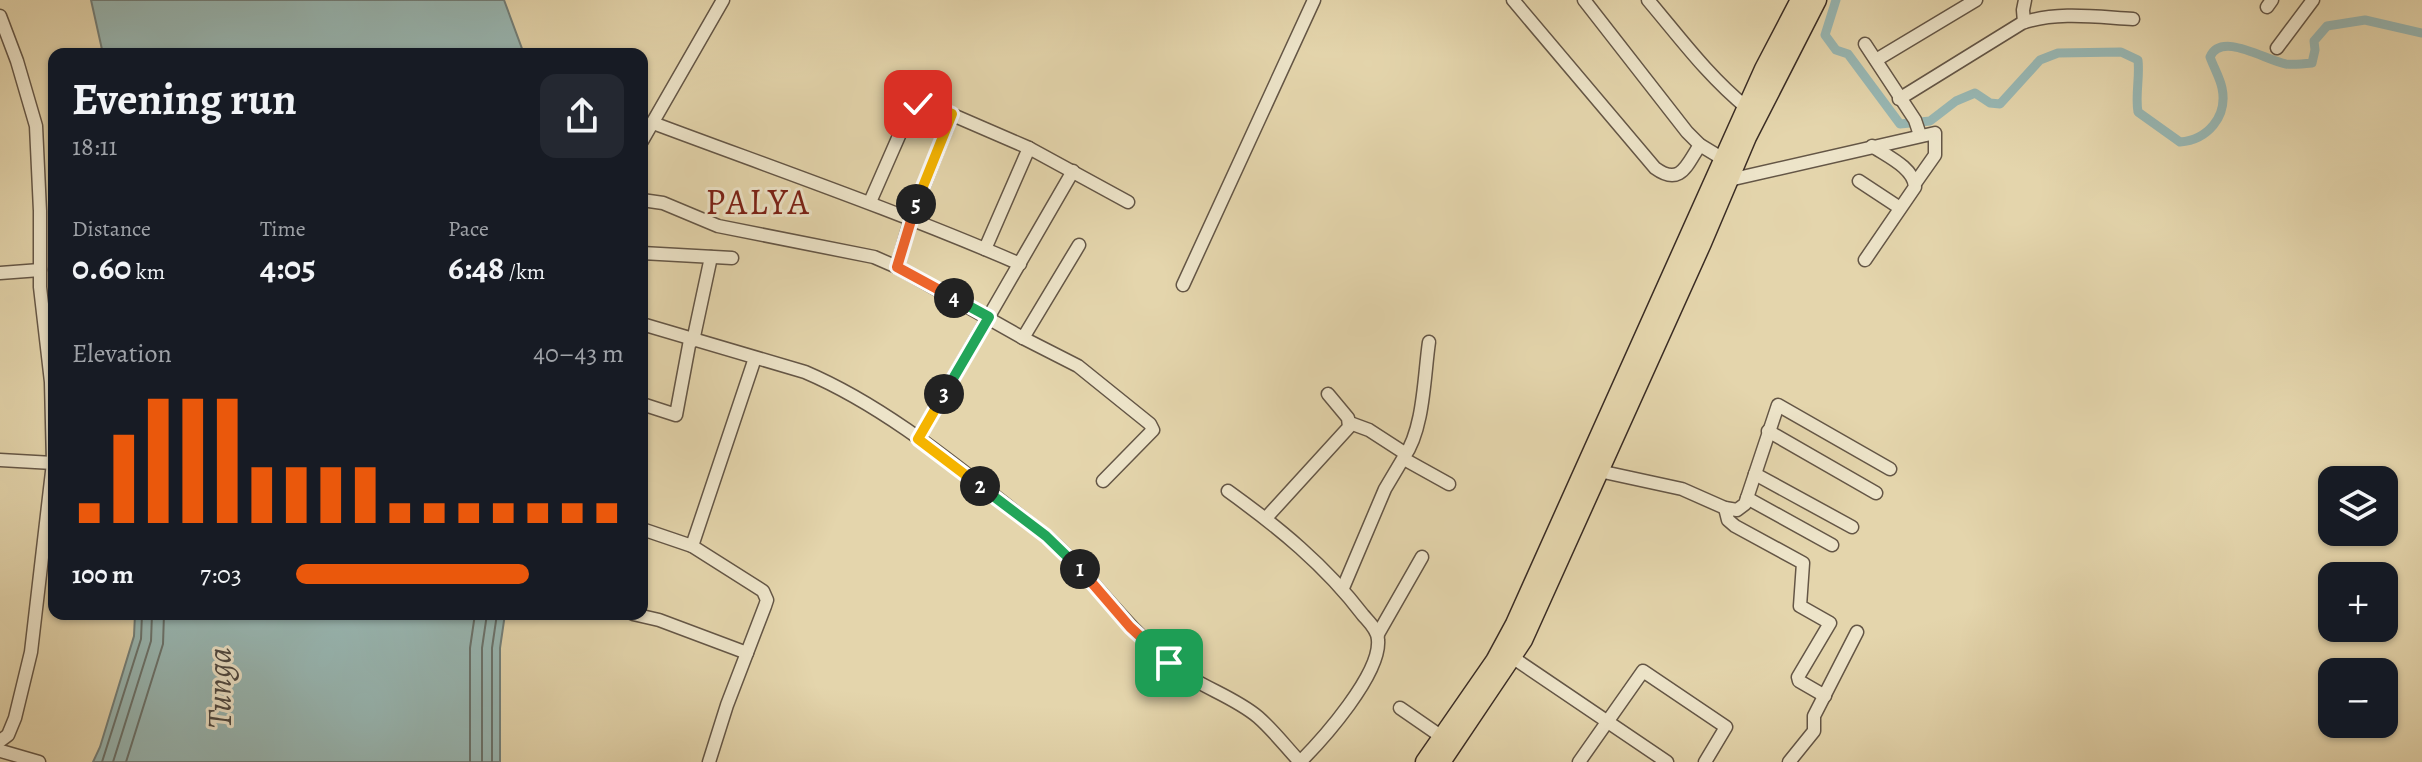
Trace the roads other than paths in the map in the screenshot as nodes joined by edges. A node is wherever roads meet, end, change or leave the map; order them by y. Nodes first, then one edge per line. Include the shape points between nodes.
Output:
1 (723, 0) edge
2 (1314, 0) edge
3 (1513, 0) edge
4 (1584, 0) edge
5 (1648, 0) edge
6 (1976, 0) edge
7 (2313, 0) edge
8 (2024, 1) edge
9 (1810, 2) edge
10 (0, 16) edge
11 (2133, 19) dead end
12 (2024, 22) junction
13 (1865, 44) dead end
14 (2277, 48) dead end
15 (1876, 60) junction
16 (1899, 99) junction
17 (1747, 108) junction
18 (952, 114) junction
19 (653, 123) junction
20 (1917, 127) junction
21 (648, 131) edge
22 (1700, 145) junction
23 (1872, 146) junction
24 (1029, 148) junction
25 (1729, 169) junction
26 (1073, 171) junction
27 (1859, 181) dead end
28 (1916, 182) junction
29 (648, 201) edge
30 (870, 202) junction
31 (1128, 202) dead end
32 (1900, 208) junction
33 (911, 218) junction
34 (1079, 245) dead end
35 (985, 249) junction
36 (648, 253) edge
37 (711, 257) junction
38 (732, 258) dead end
39 (1865, 260) dead end
40 (1020, 264) junction
41 (897, 267) junction
42 (40, 270) junction
43 (0, 273) edge
44 (1183, 285) dead end
45 (989, 317) junction
46 (648, 326) edge
47 (1023, 338) junction
48 (692, 340) junction
49 (1429, 342) dead end
50 (48, 351) edge
51 (755, 358) junction
52 (1328, 394) dead end
53 (648, 406) edge
54 (1350, 423) junction
55 (1768, 431) junction
56 (918, 439) junction
57 (1404, 458) junction
58 (0, 460) edge
59 (48, 463) edge
60 (1890, 469) dead end
61 (1599, 471) junction
62 (1755, 474) junction
63 (1103, 481) dead end
64 (1449, 484) dead end
65 (1228, 491) dead end
66 (1876, 493) dead end
67 (1747, 498) junction
68 (48, 506) edge
69 (1725, 508) junction
70 (1266, 518) junction
71 (1852, 527) dead end
72 (648, 531) edge
73 (1832, 545) dead end
74 (692, 546) junction
75 (1422, 557) dead end
76 (1343, 588) junction
77 (648, 617) edge
78 (1857, 632) dead end
79 (1378, 634) junction
80 (747, 653) junction
81 (1512, 657) junction
82 (1825, 696) junction
83 (1400, 708) dead end
84 (1607, 722) junction
85 (1442, 737) junction
86 (1, 750) edge
87 (39, 762) edge
88 (709, 762) edge
89 (1300, 762) edge
90 (1425, 762) edge
91 (1441, 762) edge
92 (1579, 762) edge
93 (1667, 762) edge
94 (1705, 762) edge
95 (1789, 762) edge

1 - 19 street
2 - 44 street
3 - 22 street via 1655,168 1676,176
4 - 22 street
5 - 17 street via 1698,63
6 - 15 street
7 - 14 street
8 - 12 street
9 - 17 highway
9 - 25 highway
10 - 42 street via 36,126
11 - 12 street via 2057,17
12 - 16 street
13 - 15 street
15 - 16 street
16 - 20 street
17 - 25 highway
18 - 24 street
18 - 30 street via 925,103 913,107
18 - 33 street
19 - 21 street
19 - 30 street
20 - 23 street
20 - 28 street via 1935,133 1936,148
22 - 25 street
23 - 25 street
23 - 28 street
24 - 26 street
24 - 35 street
25 - 61 highway
25 - 85 highway via 1515,624
26 - 31 street
26 - 40 street
27 - 32 street
28 - 32 street
29 - 41 street via 718,226 861,253
30 - 33 street
32 - 39 street
33 - 35 street
33 - 41 street
34 - 47 street
35 - 40 street
36 - 37 street
37 - 38 street
37 - 48 street
40 - 45 street
41 - 45 street
42 - 43 street
42 - 50 street
45 - 47 street
45 - 56 street
46 - 48 street
47 - 63 street via 1078,366 1150,424 1150,434
48 - 51 street
48 - 53 street via 677,414
49 - 57 street via 1418,422
51 - 56 street via 826,382
51 - 74 street
52 - 54 street
54 - 57 street via 1403,452
54 - 70 street
55 - 60 street via 1778,405
55 - 62 street
55 - 66 street
56 - 89 street via 1068,555 1169,663 1258,718
57 - 64 street
57 - 76 street via 1385,489
58 - 59 street
61 - 69 street via 1682,489
61 - 81 highway
62 - 67 street
62 - 71 street
65 - 70 street
67 - 69 street via 1742,508
67 - 73 street
68 - 86 street via 31,652 15,718
69 - 82 street via 1735,526 1803,563 1800,606 1830,623 1798,677
70 - 76 street
72 - 74 street
74 - 80 street via 766,596
75 - 79 street
76 - 79 street
77 - 80 street
78 - 82 street
79 - 89 street via 1378,652 1364,679 1329,733
80 - 88 street
81 - 84 street
81 - 91 highway
82 - 95 street via 1814,716 1814,731
83 - 85 street
84 - 92 street
84 - 93 street
84 - 94 street via 1643,671 1726,727
85 - 90 highway
86 - 87 street

